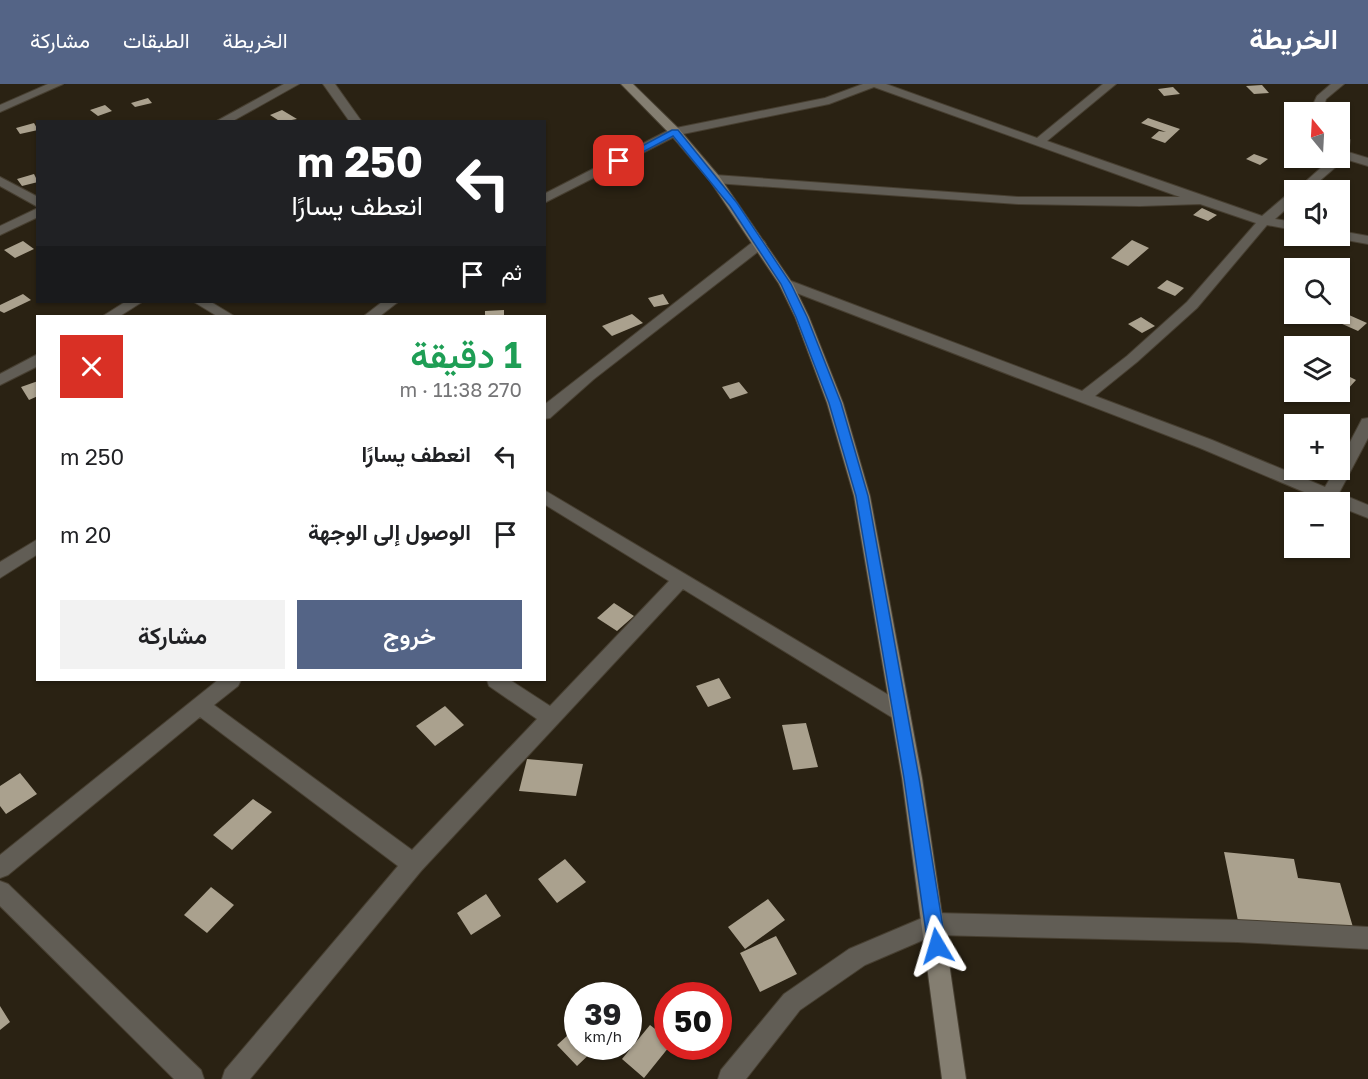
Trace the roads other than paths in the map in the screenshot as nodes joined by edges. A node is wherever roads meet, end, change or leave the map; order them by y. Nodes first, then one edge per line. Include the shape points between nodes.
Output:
1 (57, 84) edge
2 (293, 84) edge
3 (328, 84) edge
4 (627, 84) edge
5 (874, 84) edge
6 (1108, 84) edge
7 (1338, 84) edge
8 (1320, 102) edge
9 (0, 109) edge
10 (225, 120) edge
11 (355, 120) edge
12 (675, 132) junction
13 (1039, 142) junction
14 (1350, 158) edge
15 (1368, 162) edge
16 (1327, 168) edge
17 (715, 179) junction
18 (1313, 180) edge
19 (0, 181) edge
20 (546, 198) edge
21 (1201, 200) junction
22 (36, 202) edge
23 (1284, 204) edge
24 (36, 213) edge
25 (1264, 221) junction
26 (1284, 224) edge
27 (0, 231) edge
28 (1350, 237) edge
29 (1368, 240) edge
30 (759, 244) junction
31 (786, 284) junction
32 (133, 303) edge
33 (203, 303) edge
34 (390, 303) edge
35 (112, 315) edge
36 (225, 315) edge
37 (372, 315) edge
38 (36, 360) edge
39 (0, 380) edge
40 (1083, 398) junction
41 (546, 412) edge
42 (1368, 423) edge
43 (1320, 492) edge
44 (1331, 492) edge
45 (546, 496) edge
46 (1350, 505) edge
47 (1368, 512) edge
48 (36, 546) edge
49 (0, 571) edge
50 (682, 579) junction
51 (230, 681) edge
52 (497, 681) edge
53 (200, 706) junction
54 (900, 712) junction
55 (550, 717) junction
56 (412, 864) junction
57 (0, 868) edge
58 (0, 891) edge
59 (934, 924) junction
60 (1368, 938) edge
61 (192, 1079) edge
62 (234, 1079) edge
63 (730, 1079) edge
64 (954, 1079) edge

1 - 9 street
2 - 10 street
3 - 11 street
4 - 12 main road
5 - 12 street via 829,101
5 - 13 street
6 - 13 street
7 - 8 street
12 - 17 main road
12 - 20 street
13 - 21 street
14 - 15 street
16 - 18 street
17 - 21 street via 1046,203
17 - 30 main road
19 - 22 street
21 - 25 street
23 - 25 street
24 - 27 street
25 - 26 street
25 - 40 street via 1192,305
28 - 29 street
30 - 31 main road
30 - 41 street
31 - 40 street
31 - 54 main road via 835,403 862,496
32 - 35 street
33 - 36 street
34 - 37 street
38 - 39 street
40 - 43 street
42 - 44 street
45 - 50 street
46 - 47 street
48 - 49 street
50 - 54 street
50 - 55 street
51 - 53 street
52 - 55 street
53 - 56 street
53 - 57 street
54 - 59 main road
55 - 56 street
56 - 62 street
58 - 61 street
59 - 60 street
59 - 63 street via 857,957 792,1002
59 - 64 main road

